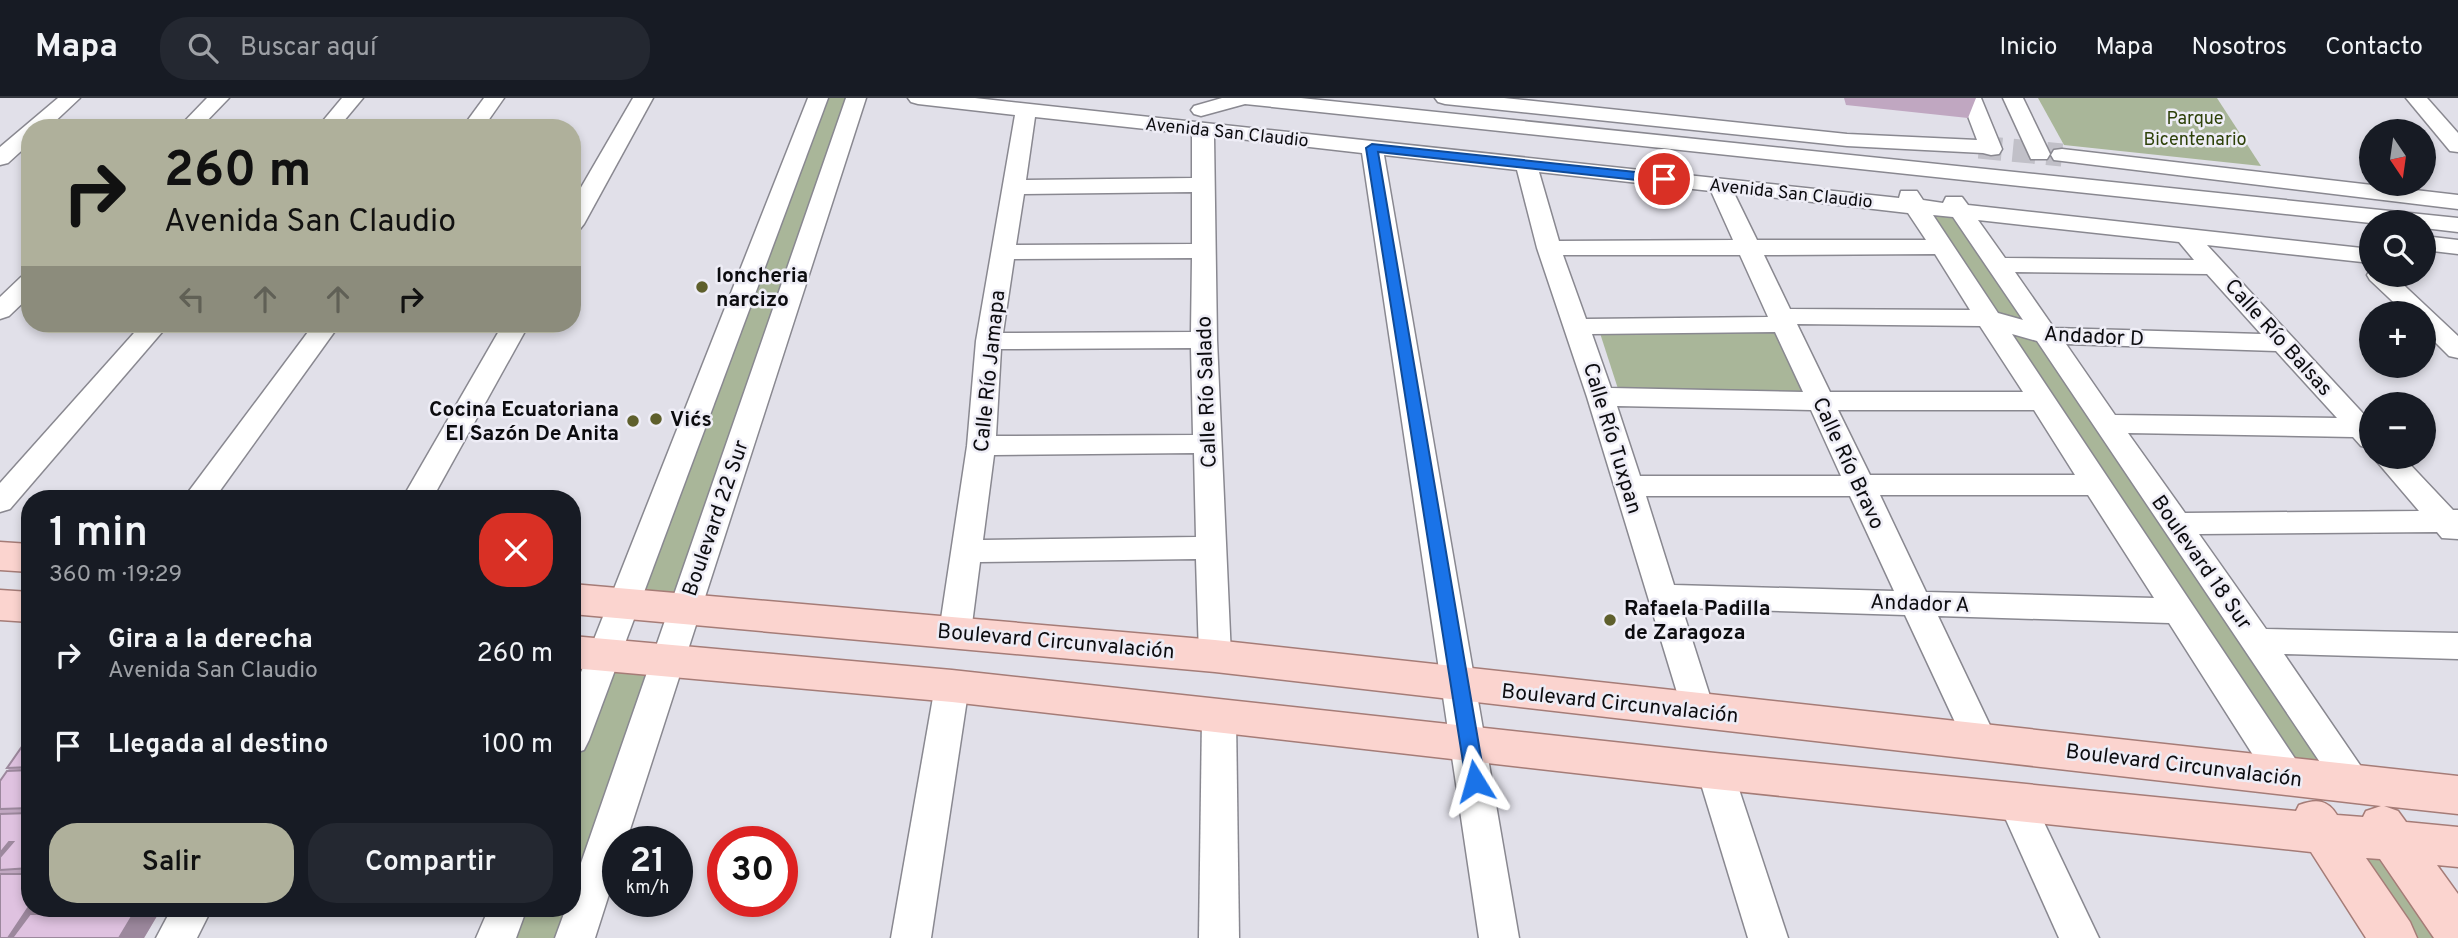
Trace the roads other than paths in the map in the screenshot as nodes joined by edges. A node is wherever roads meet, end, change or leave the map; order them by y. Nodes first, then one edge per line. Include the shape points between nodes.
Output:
1 (70, 98) edge
2 (219, 98) edge
3 (353, 98) edge
4 (495, 98) edge
5 (643, 98) edge
6 (818, 98) edge
7 (856, 98) edge
8 (918, 98) edge
9 (1090, 98) edge
10 (1243, 98) edge
11 (1444, 98) edge
12 (1971, 98) edge
13 (2013, 98) edge
14 (2416, 98) edge
15 (1026, 110) junction
16 (46, 119) edge
17 (197, 119) edge
18 (335, 119) edge
19 (479, 119) edge
20 (1202, 120) junction
21 (1847, 140) junction
22 (2458, 146) edge
23 (1372, 148) junction
24 (2039, 154) dead end
25 (2062, 155) tunnel mouth
26 (1856, 162) junction
27 (1526, 164) junction
28 (784, 184) junction
29 (827, 184) junction
30 (1203, 185) junction
31 (1718, 185) junction
32 (1014, 187) junction
33 (2177, 196) junction
34 (1909, 197) junction
35 (1953, 201) junction
36 (2458, 202) edge
37 (581, 208) edge
38 (2224, 221) junction
39 (2458, 225) edge
40 (2186, 236) junction
41 (2436, 244) edge
42 (1942, 247) junction
43 (2458, 247) edge
44 (1549, 248) junction
45 (1748, 248) junction
46 (1203, 251) junction
47 (1004, 252) junction
48 (2359, 252) edge
49 (2359, 253) edge
50 (2436, 263) edge
51 (1997, 265) junction
52 (2458, 265) edge
53 (2215, 267) junction
54 (2392, 287) edge
55 (21, 291) edge
56 (2406, 301) edge
57 (0, 311) edge
58 (1988, 318) junction
59 (1782, 320) junction
60 (1577, 327) junction
61 (2436, 329) edge
62 (148, 333) edge
63 (320, 333) edge
64 (511, 333) edge
65 (2046, 336) junction
66 (1204, 340) junction
67 (989, 341) junction
68 (2285, 343) junction
69 (2458, 350) edge
70 (1601, 397) junction
71 (1821, 401) junction
72 (2041, 401) junction
73 (2106, 424) junction
74 (2359, 426) edge
75 (2359, 434) edge
76 (1207, 443) junction
77 (981, 446) junction
78 (2399, 469) edge
79 (1860, 484) junction
80 (2095, 485) junction
81 (1627, 486) junction
82 (205, 490) edge
83 (422, 490) edge
84 (0, 502) edge
85 (2176, 524) junction
86 (2454, 526) edge
87 (1211, 548) junction
88 (968, 551) junction
89 (0, 556) edge
90 (21, 557) edge
91 (1662, 596) junction
92 (581, 600) edge
93 (623, 603) junction
94 (1916, 603) junction
95 (0, 605) edge
96 (21, 606) edge
97 (684, 608) junction
98 (2177, 611) junction
99 (955, 632) junction
100 (2256, 641) junction
101 (2458, 646) edge
102 (589, 653) edge
103 (1215, 656) junction
104 (666, 661) junction
105 (1458, 685) junction
106 (952, 686) junction
107 (581, 694) edge
108 (1698, 712) junction
109 (1219, 717) junction
110 (1980, 740) junction
111 (1470, 744) junction
112 (1715, 771) junction
113 (2287, 778) junction
114 (2354, 784) junction
115 (2458, 795) edge
116 (2016, 802) junction
117 (2323, 832) junction
118 (2392, 839) junction
119 (2458, 847) edge
120 (188, 917) edge
121 (504, 917) edge
122 (2458, 933) edge
123 (176, 938) edge
124 (496, 938) edge
125 (575, 938) edge
126 (911, 938) edge
127 (1219, 938) edge
128 (1499, 938) edge
129 (1768, 938) edge
130 (2079, 938) edge
131 (2393, 938) edge

1 - 16 street
2 - 17 street
3 - 18 street
4 - 19 street
5 - 37 street
6 - 28 street
7 - 29 street, Boulevard 22 Sur
8 - 15 street, Avenida San Claudio
9 - 20 street, Avenida San Claudio
10 - 20 street
10 - 26 street, Avenida San Claudio
11 - 21 street
12 - 21 street via 1985,148
13 - 24 street
14 - 22 street
15 - 20 street, Avenida San Claudio
15 - 32 street, Calle Río Jamapa
20 - 23 street, Avenida San Claudio
20 - 30 street, Calle Río Salado
20 - 34 street, Avenida San Claudio
21 - 26 street
23 - 27 street, Avenida San Claudio
23 - 105 street
25 - 36 street
26 - 33 street, Avenida San Claudio
27 - 31 street, Avenida San Claudio
27 - 44 street, Calle Río Tuxpan
28 - 29 street
28 - 93 street
29 - 97 street, Boulevard 22 Sur
30 - 32 street
30 - 46 street, Calle Río Salado
31 - 34 street, Avenida San Claudio
31 - 45 street, Calle Río Bravo
32 - 47 street, Calle Río Jamapa
33 - 38 street
33 - 39 street, Avenida San Claudio
34 - 35 street, Avenida San Claudio
34 - 42 street
35 - 38 street, Avenida San Claudio
35 - 40 street, Avenida San Claudio
35 - 51 street, Boulevard 18 Sur
38 - 48 street, Avenida San Claudio
40 - 49 street, Avenida San Claudio
40 - 53 street, Calle Río Balsas
41 - 43 street
42 - 45 street
42 - 58 street
44 - 45 street
44 - 60 street, Calle Río Tuxpan
45 - 59 street, Calle Río Bravo
46 - 47 street
46 - 66 street, Calle Río Salado
47 - 67 street, Calle Río Jamapa
50 - 52 street
51 - 53 street
51 - 65 street, Boulevard 18 Sur
53 - 68 street, Calle Río Balsas
54 - 56 street
55 - 57 street
58 - 59 street, Andador D
58 - 65 street, Andador D
58 - 72 street
59 - 60 street, Andador D
59 - 71 street, Calle Río Bravo
60 - 70 street, Calle Río Tuxpan
61 - 69 street
62 - 84 street
63 - 82 street
64 - 83 street
65 - 68 street, Andador D
65 - 73 street, Boulevard 18 Sur
66 - 67 street
66 - 76 street, Calle Río Salado
67 - 77 street, Calle Río Jamapa
68 - 74 street, Calle Río Balsas
70 - 71 street
70 - 81 street, Calle Río Tuxpan
71 - 72 street
71 - 79 street, Calle Río Bravo
72 - 80 street
73 - 75 street
73 - 85 street, Boulevard 18 Sur
76 - 77 street
76 - 87 street, Calle Río Salado
77 - 88 street, Calle Río Jamapa
78 - 86 street
79 - 80 street
79 - 81 street
79 - 94 street, Calle Río Bravo
80 - 98 street
81 - 91 street, Calle Río Tuxpan
85 - 86 street
85 - 100 street, Boulevard 18 Sur
87 - 88 street
87 - 103 street, Calle Río Salado
88 - 99 street, Calle Río Jamapa
89 - 90 main road
91 - 94 street, Andador A
91 - 108 street, Calle Río Tuxpan
92 - 93 main road, Boulevard Circunvalación
93 - 97 main road, Boulevard Circunvalación
93 - 102 street
94 - 98 street, Andador A
94 - 110 street, Calle Río Bravo
95 - 96 main road
97 - 99 main road, Boulevard Circunvalación
97 - 104 street, Boulevard 22 Sur
98 - 113 street
99 - 103 main road, Boulevard Circunvalación
100 - 101 street
100 - 114 street, Boulevard 18 Sur
102 - 104 main road
102 - 107 street
103 - 105 main road, Boulevard Circunvalación
104 - 106 main road
104 - 125 street, Boulevard 22 Sur
105 - 108 main road, Boulevard Circunvalación
105 - 111 street
106 - 109 main road
106 - 126 street
108 - 110 main road, Boulevard Circunvalación
109 - 111 main road
109 - 127 street
110 - 113 main road, Boulevard Circunvalación
111 - 112 main road
111 - 128 street
112 - 116 main road
112 - 129 street
113 - 114 main road, Boulevard Circunvalación
113 - 117 main road
114 - 115 main road, Boulevard Circunvalación
114 - 118 main road, Boulevard 18 Sur
116 - 117 main road
116 - 130 street
117 - 118 main road
117 - 131 main road
118 - 119 main road
118 - 122 main road, Boulevard 18 Sur
120 - 123 street
121 - 124 street

